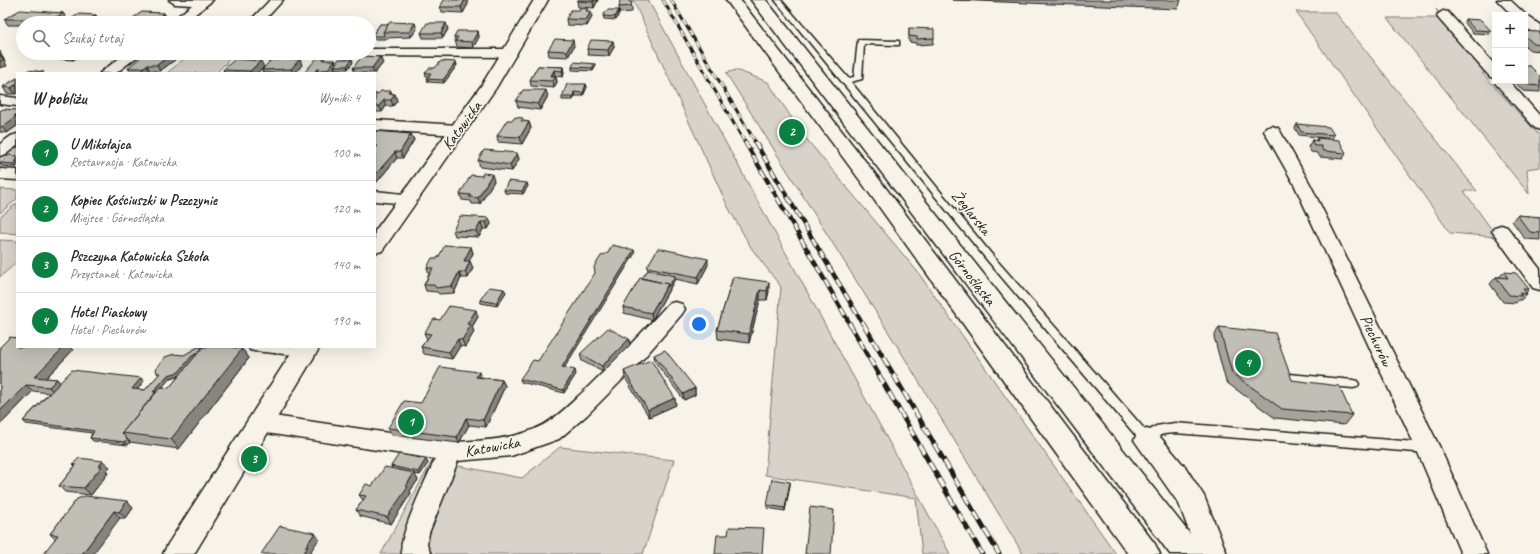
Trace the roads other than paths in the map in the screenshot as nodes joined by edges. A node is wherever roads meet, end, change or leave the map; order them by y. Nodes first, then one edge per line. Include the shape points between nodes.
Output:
1 (174, 0) edge
2 (277, 0) edge
3 (541, 0) edge
4 (733, 0) edge
5 (758, 0) edge
6 (778, 0) edge
7 (1503, 0) edge
8 (206, 1) edge
9 (1517, 12) edge
10 (1443, 15) dead end
11 (186, 16) edge
12 (262, 16) edge
13 (1528, 22) edge
14 (1540, 32) edge
15 (896, 43) dead end
16 (376, 53) edge
17 (510, 53) junction
18 (125, 60) edge
19 (1492, 71) edge
20 (108, 72) edge
21 (846, 81) junction
22 (1504, 84) edge
23 (0, 100) edge
24 (16, 102) edge
25 (1540, 124) edge
26 (376, 125) edge
27 (458, 130) junction
28 (1272, 131) dead end
29 (16, 140) edge
30 (0, 152) edge
31 (0, 174) edge
32 (16, 175) edge
33 (376, 196) edge
34 (408, 199) junction
35 (1501, 231) dead end
36 (376, 245) edge
37 (1540, 283) edge
38 (675, 309) dead end
39 (272, 348) edge
40 (307, 350) edge
41 (1289, 378) edge
42 (1353, 384) dead end
43 (260, 423) junction
44 (1147, 440) junction
45 (1428, 448) junction
46 (450, 452) junction
47 (178, 554) edge
48 (418, 554) edge
49 (1145, 554) edge
50 (1188, 554) edge
51 (1212, 554) edge
52 (1474, 554) edge

1 - 8 street
2 - 12 street
3 - 17 main road, Katowicka
4 - 49 main road, Górnośląska via 869,179
5 - 50 main road, Górnośląska
6 - 21 lane, Żeglarska
7 - 9 street
8 - 11 street
10 - 19 street
13 - 14 street
15 - 21 lane via 861,42 858,79
16 - 17 street
17 - 27 main road, Katowicka
18 - 20 street
21 - 44 lane, Żeglarska via 990,258
22 - 25 street
23 - 24 street
26 - 27 street
27 - 34 main road, Katowicka
28 - 45 street, Piechurów via 1302,184
29 - 30 street
31 - 32 street
33 - 34 street
34 - 36 main road, Katowicka
35 - 37 street
38 - 46 street, Katowicka via 629,360 579,409 551,432 511,446
39 - 40 lane
40 - 43 main road
41 - 42 lane
43 - 46 street, Katowicka
43 - 47 main road
44 - 45 lane via 1156,431 1175,428
44 - 51 main road via 1179,479 1199,516
45 - 52 street, Piechurów
46 - 48 street via 416,533 413,550

